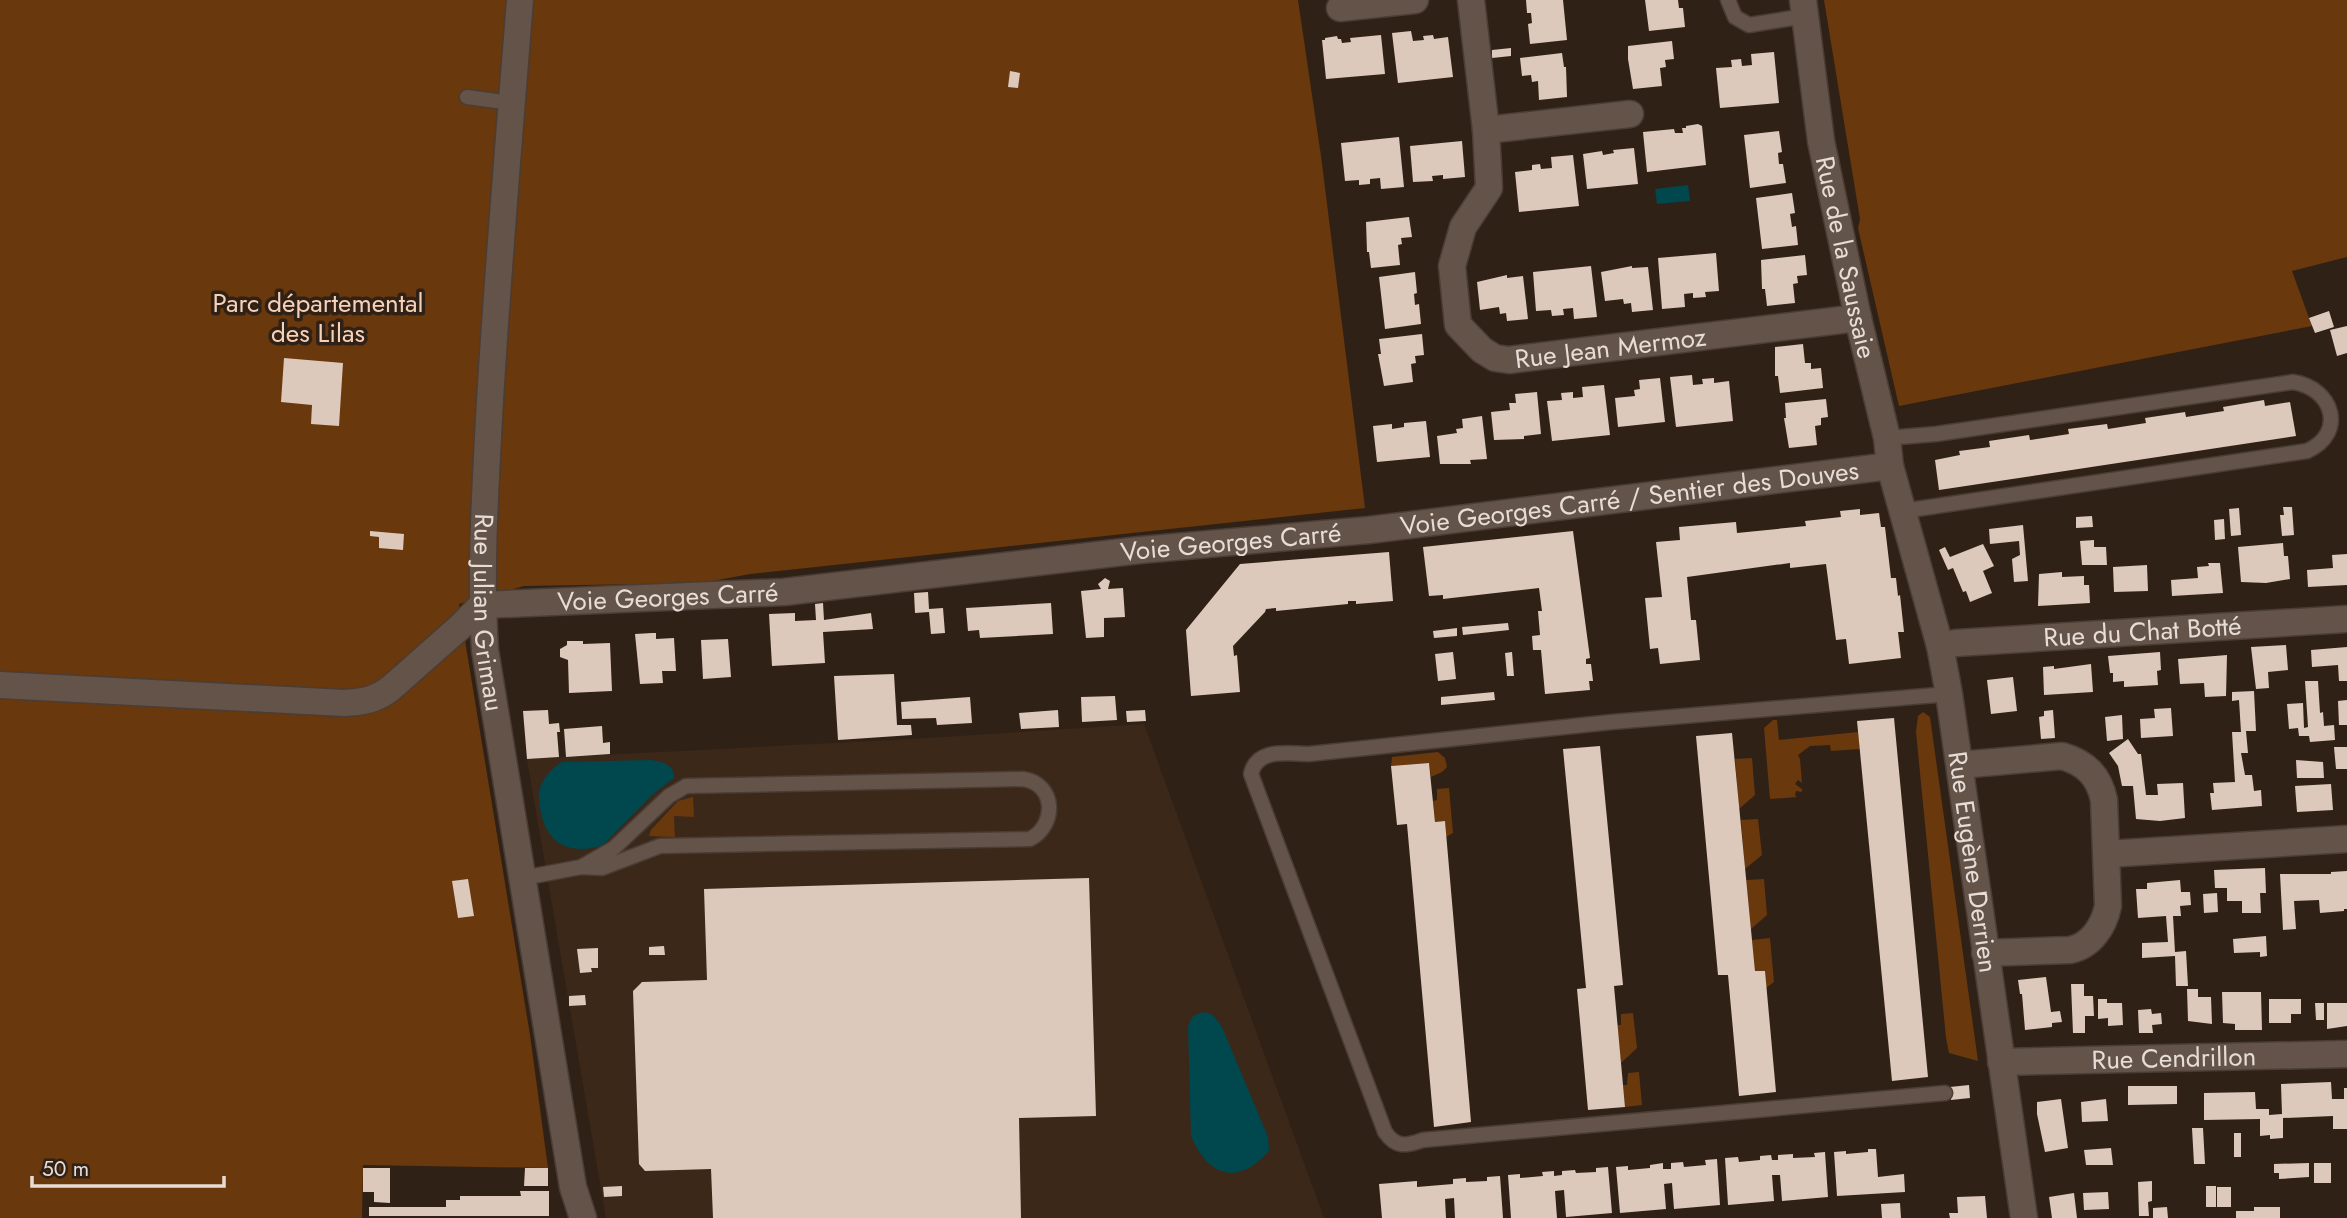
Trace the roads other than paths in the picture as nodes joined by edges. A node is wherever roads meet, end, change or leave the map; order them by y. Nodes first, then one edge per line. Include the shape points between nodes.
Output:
1 (520, 0) edge
2 (1415, 0) edge
3 (1471, 0) edge
4 (1728, 0) edge
5 (1340, 8) dead end
6 (1804, 8) edge
7 (467, 97) dead end
8 (511, 103) junction
9 (1630, 114) dead end
10 (1486, 130) junction
11 (1858, 318) junction
12 (1887, 439) junction
13 (1890, 466) junction
14 (1903, 511) junction
15 (1369, 530) joint
16 (482, 605) junction
17 (2347, 619) edge
18 (1940, 646) junction
19 (0, 685) edge
20 (1949, 694) junction
21 (1959, 765) junction
22 (2347, 839) edge
23 (2107, 853) junction
24 (581, 867) junction
25 (523, 878) junction
26 (1985, 953) junction
27 (2347, 1054) edge
28 (2001, 1062) junction
29 (1945, 1093) dead end
30 (583, 1218) edge
31 (2024, 1218) edge

1 - 8 street, Rue Julian Grimau
2 - 5 street
3 - 10 street, Rue Jean Mermoz
4 - 6 lane via 1735,17 1749,26
6 - 11 street, Rue de la Saussaie via 1821,141
7 - 8 lane
8 - 16 street, Rue Julian Grimau via 494,331
9 - 10 street
10 - 11 street, Rue Jean Mermoz via 1489,188 1463,227 1452,265 1458,325 1495,358 1509,360
11 - 12 street, Rue de la Saussaie
12 - 13 street, Rue de la Saussaie
12 - 14 lane via 2293,382 2317,390 2332,414 2328,433 2307,451
13 - 14 street, Rue de la Saussaie
13 - 15 street, Voie Georges Carré / Sentier des Douves
14 - 18 street, Rue Eugène Derrien
15 - 16 street, Voie Georges Carré via 1140,550 784,592
16 - 19 street via 391,688 366,701
16 - 25 street, Rue Julian Grimau via 485,650
17 - 18 street, Rue du Chat Botté
18 - 20 street, Rue Eugène Derrien
20 - 21 street, Rue Eugène Derrien
20 - 29 lane via 1612,722 1309,754 1269,754 1258,761 1251,775 1385,1132 1400,1145
21 - 23 street via 2049,756 2076,760 2090,770 2101,788
21 - 26 street, Rue Eugène Derrien
22 - 23 street
23 - 26 street via 2107,913 2083,946
24 - 24 lane via 614,848 676,789 686,786 1023,779 1045,790 1049,801 1046,823 1030,839 660,846 601,868
24 - 25 lane
25 - 30 street, Rue Julian Grimau via 573,1187
26 - 28 street, Rue Eugène Derrien
27 - 28 street, Rue Cendrillon
28 - 31 street, Rue Eugène Derrien

